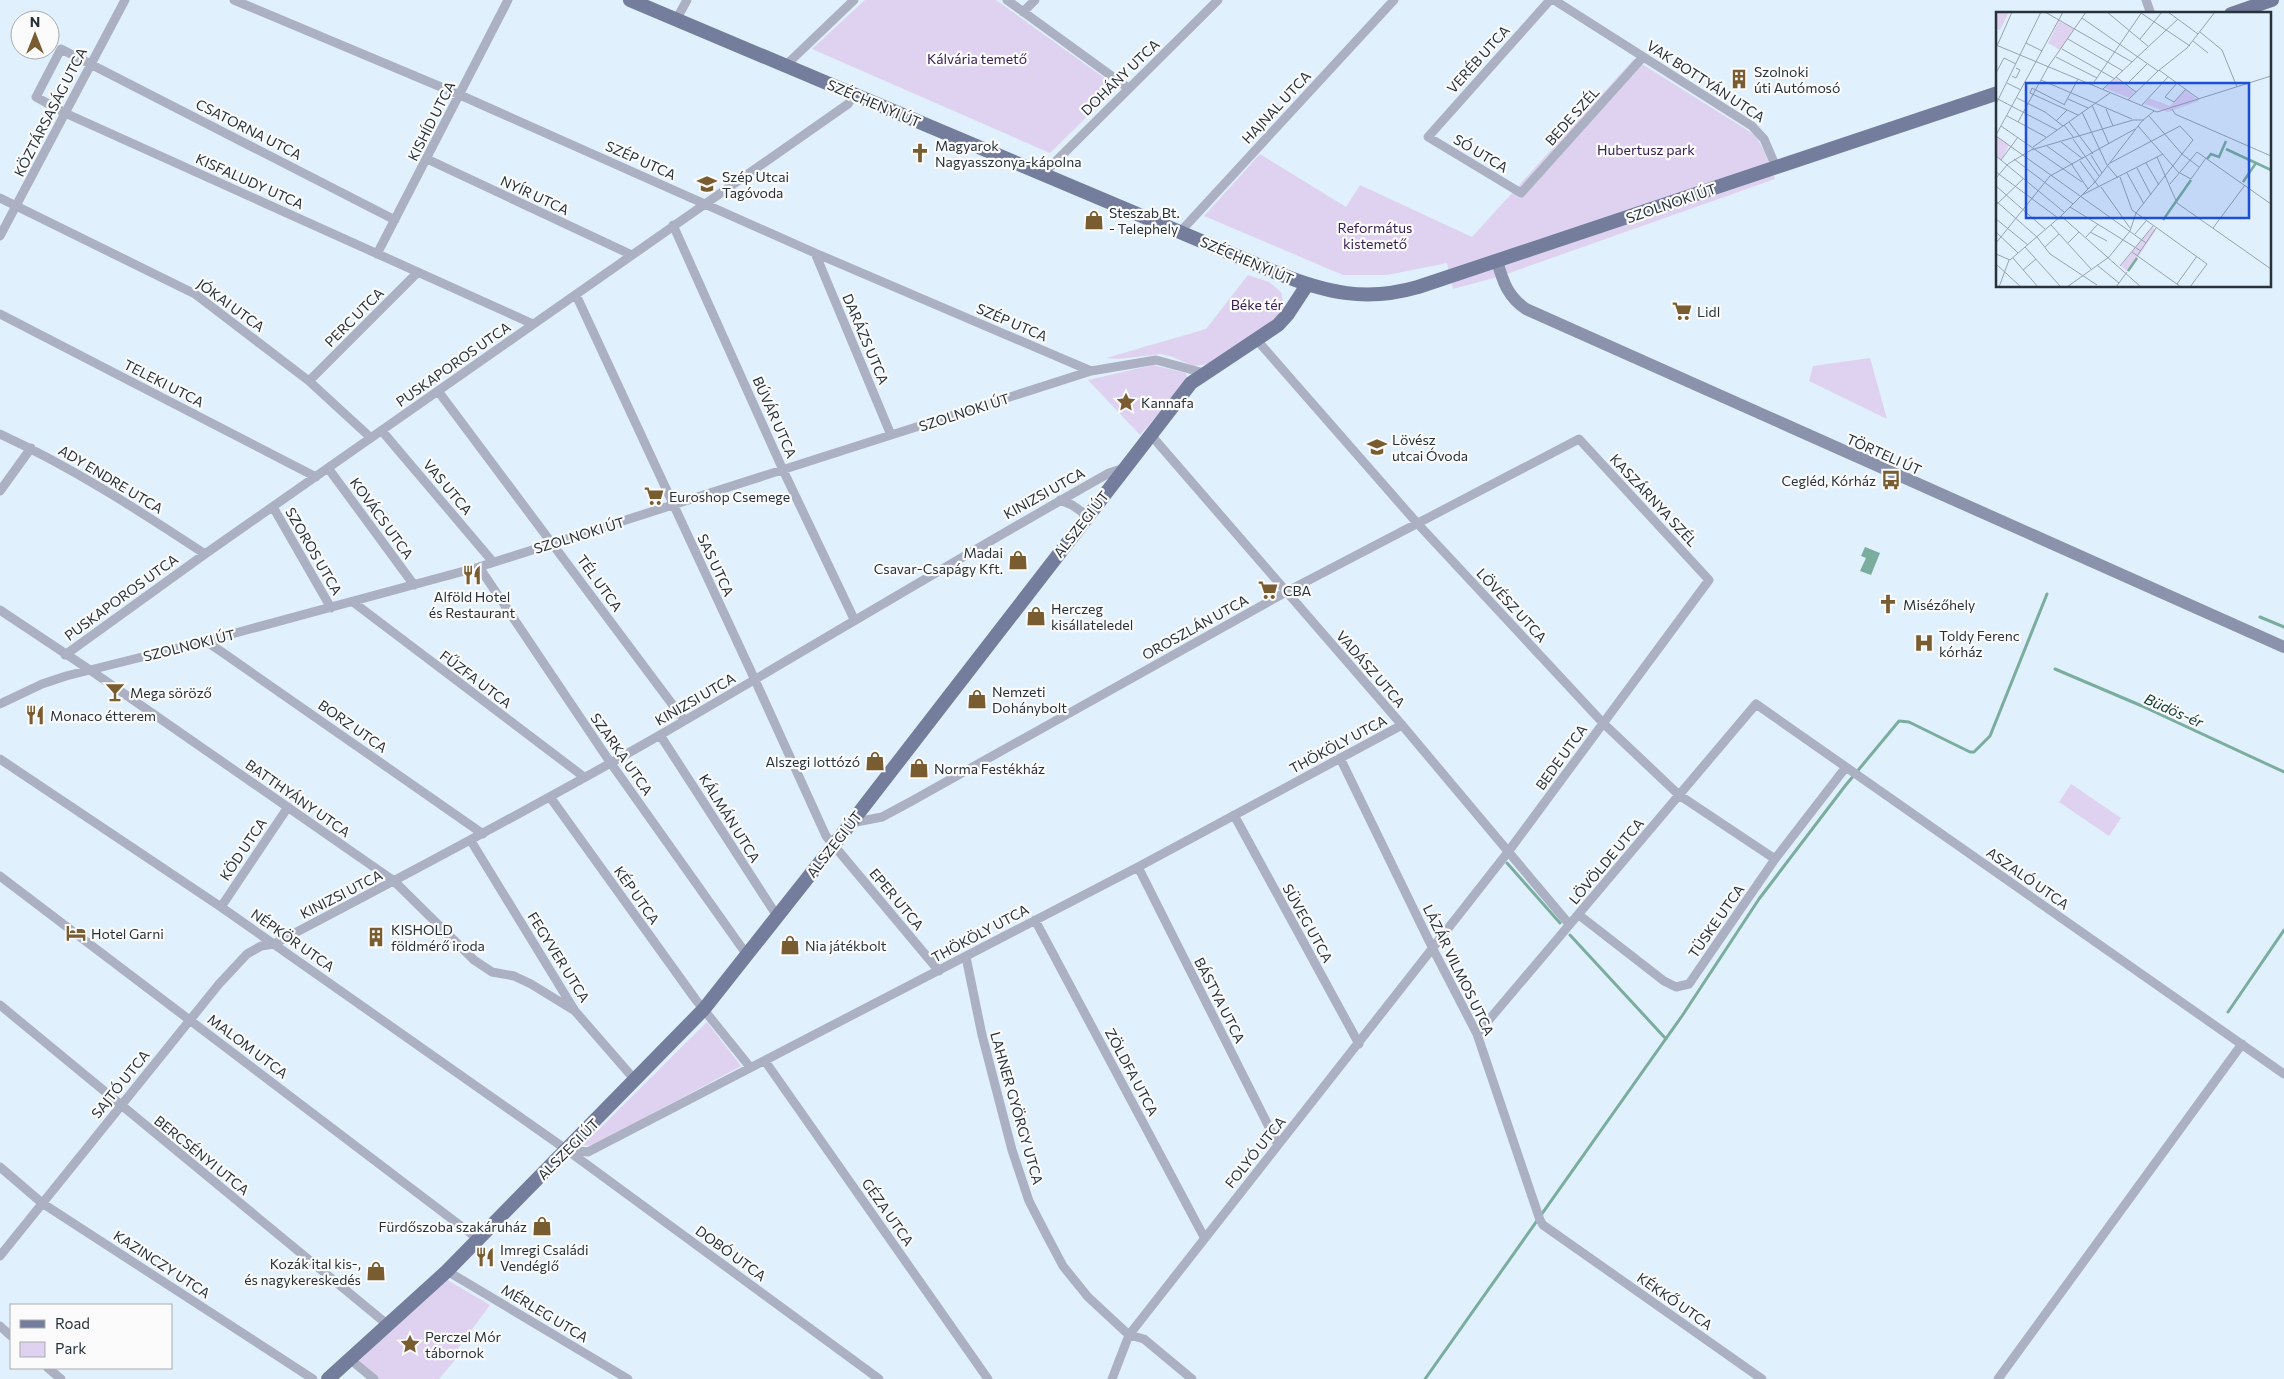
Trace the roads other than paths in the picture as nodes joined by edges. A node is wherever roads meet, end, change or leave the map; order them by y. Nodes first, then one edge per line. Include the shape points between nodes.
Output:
1 (125, 0) edge
2 (234, 0) edge
3 (508, 0) edge
4 (630, 0) edge
5 (687, 0) edge
6 (854, 0) edge
7 (1007, 0) edge
8 (1035, 0) edge
9 (1218, 0) edge
10 (1394, 0) edge
11 (1550, 0) edge
12 (1554, 0) edge
13 (2146, 0) edge
14 (2272, 0) edge
15 (1023, 12) junction
16 (2150, 12) edge
17 (2237, 12) edge
18 (676, 20) junction
19 (1643, 56) junction
20 (90, 63) junction
21 (786, 66) junction
22 (1128, 88) junction
23 (1996, 93) edge
24 (460, 94) junction
25 (854, 95) junction
26 (65, 113) junction
27 (1428, 137) joint
28 (427, 159) junction
29 (1776, 167) junction
30 (1042, 174) junction
31 (1521, 193) joint
32 (0, 198) edge
33 (705, 203) junction
34 (17, 207) junction
35 (395, 220) junction
36 (673, 225) junction
37 (1180, 232) junction
38 (0, 236) edge
39 (815, 253) junction
40 (377, 254) junction
41 (632, 255) junction
42 (1497, 261) junction
43 (418, 272) junction
44 (1277, 273) junction
45 (1307, 285) junction
46 (1341, 293) joint
47 (576, 295) junction
48 (0, 314) edge
49 (1288, 314) junction
50 (533, 324) junction
51 (1256, 339) junction
52 (1091, 371) junction
53 (1204, 373) junction
54 (309, 382) junction
55 (438, 391) junction
56 (382, 431) junction
57 (0, 434) edge
58 (1150, 434) junction
59 (891, 435) junction
60 (372, 438) junction
61 (1579, 439) joint
62 (31, 448) junction
63 (328, 468) junction
64 (1124, 468) junction
65 (783, 470) junction
66 (316, 477) junction
67 (0, 491) edge
68 (1060, 500) junction
69 (673, 506) junction
70 (273, 508) junction
71 (1088, 516) junction
72 (1417, 523) junction
73 (553, 542) junction
74 (205, 554) junction
75 (494, 562) junction
76 (479, 567) junction
77 (1709, 580) joint
78 (414, 585) junction
79 (1286, 592) junction
80 (353, 602) junction
81 (331, 608) junction
82 (0, 610) edge
83 (854, 620) junction
84 (206, 641) junction
85 (2284, 647) edge
86 (65, 655) junction
87 (90, 670) junction
88 (756, 680) junction
89 (0, 704) edge
90 (1756, 704) joint
91 (684, 720) junction
92 (1603, 723) junction
93 (1402, 726) junction
94 (660, 735) junction
95 (1340, 758) junction
96 (0, 759) edge
97 (610, 762) junction
98 (1848, 768) junction
99 (584, 778) junction
100 (1679, 795) junction
101 (550, 797) junction
102 (288, 807) junction
103 (1234, 815) junction
104 (851, 824) junction
105 (483, 834) junction
106 (471, 841) junction
107 (834, 845) junction
108 (1508, 852) junction
109 (1775, 859) junction
110 (1138, 867) junction
111 (0, 876) edge
112 (394, 882) junction
113 (221, 907) junction
114 (1579, 915) junction
115 (777, 916) junction
116 (1035, 920) junction
117 (1569, 924) junction
118 (274, 944) junction
119 (1433, 950) junction
120 (747, 955) junction
121 (966, 956) junction
122 (939, 971) junction
123 (0, 1005) edge
124 (704, 1009) junction
125 (575, 1011) junction
126 (191, 1020) junction
127 (1477, 1034) junction
128 (1359, 1044) junction
129 (2242, 1044) junction
130 (765, 1061) junction
131 (750, 1067) junction
132 (2284, 1074) edge
133 (635, 1080) junction
134 (120, 1105) junction
135 (1278, 1146) junction
136 (567, 1150) junction
137 (0, 1167) edge
138 (42, 1203) junction
139 (1204, 1237) junction
140 (478, 1239) junction
141 (1572, 1244) joint
142 (0, 1256) edge
143 (447, 1271) junction
144 (0, 1326) edge
145 (388, 1326) junction
146 (10, 1335) edge
147 (1129, 1335) junction
148 (351, 1360) junction
149 (49, 1369) edge
150 (62, 1379) edge
151 (313, 1379) edge
152 (328, 1379) edge
153 (374, 1379) edge
154 (628, 1379) edge
155 (879, 1379) edge
156 (988, 1379) edge
157 (1112, 1379) edge
158 (1192, 1379) edge
159 (1762, 1379) edge
160 (1998, 1379) edge

1 - 20 street, KÖZTÁRSASÁG UTCA
2 - 24 street, SZÉP UTCA
3 - 24 street, KISHÍD UTCA
4 - 18 main road, SZÉCHENYI ÚT
5 - 18 street
6 - 21 street
7 - 15 street
8 - 15 street
9 - 22 street, DOHÁNY UTCA
10 - 37 street, HAJNAL UTCA
11 - 27 street, VERÉB UTCA
12 - 19 street, VAK BOTTYÁN UTCA
13 - 16 street
14 - 17 main road
15 - 22 street
18 - 21 main road, SZÉCHENYI ÚT
19 - 29 street, VAK BOTTYÁN UTCA via 1759,131
19 - 31 street, BEDE SZÉL
20 - 26 street, KÖZTÁRSASÁG UTCA
20 - 26 street, KISFALUDY UTCA via 60,50 36,97
20 - 35 street, CSATORNA UTCA
21 - 25 main road, SZÉCHENYI ÚT
22 - 30 street, DOHÁNY UTCA
23 - 29 main road, SZOLNOKI ÚT
24 - 28 street, KISHÍD UTCA
24 - 33 street, SZÉP UTCA
25 - 30 main road, SZÉCHENYI ÚT
25 - 33 street, PUSKAPOROS UTCA via 848,104
26 - 34 street, KÖZTÁRSASÁG UTCA
26 - 40 street, KISFALUDY UTCA
27 - 31 street, SÓ UTCA
28 - 35 street, KISHÍD UTCA
28 - 41 street, NYÍR UTCA
29 - 42 main road, SZOLNOKI ÚT
30 - 37 main road, SZÉCHENYI ÚT
32 - 34 street, JÓKAI UTCA
33 - 36 street, PUSKAPOROS UTCA
33 - 39 street, SZÉP UTCA
34 - 38 street, KÖZTÁRSASÁG UTCA
34 - 54 street, JÓKAI UTCA via 195,294
35 - 40 street, KISHÍD UTCA
36 - 41 street, PUSKAPOROS UTCA
36 - 65 street, BÚVÁR UTCA
37 - 44 main road, SZÉCHENYI ÚT
39 - 52 street, SZÉP UTCA
39 - 59 street, DARÁZS UTCA
40 - 43 street, KISFALUDY UTCA
41 - 47 street, PUSKAPOROS UTCA
42 - 46 main road, SZOLNOKI ÚT via 1401,292 1372,295
42 - 85 main road, TÖRTELI ÚT via 1513,301 1526,309
43 - 50 street, KISFALUDY UTCA
43 - 54 street, PERC UTCA
44 - 45 main road, SZÉCHENYI ÚT
44 - 49 main road via 1290,282 1292,303
45 - 46 main road, SZÉCHENYI ÚT
45 - 49 main road, ALSZEGI ÚT
47 - 50 street, PUSKAPOROS UTCA
47 - 69 street, SAS UTCA
48 - 66 street, TELEKI UTCA
49 - 51 main road, ALSZEGI ÚT via 1278,325
50 - 55 street, PUSKAPOROS UTCA
51 - 53 main road, ALSZEGI ÚT
51 - 72 street, LÖVÉSZ UTCA
52 - 53 street, SZOLNOKI ÚT via 1156,360
52 - 59 street, SZOLNOKI ÚT
53 - 58 main road, ALSZEGI ÚT via 1191,383
54 - 60 street, JÓKAI UTCA
55 - 56 street, PUSKAPOROS UTCA
55 - 73 street, TÉL UTCA
56 - 60 street, PUSKAPOROS UTCA
56 - 75 street, VAS UTCA
57 - 62 street, ADY ENDRE UTCA
58 - 64 main road, ALSZEGI ÚT
58 - 79 street, VADÁSZ UTCA
59 - 65 street, SZOLNOKI ÚT
60 - 63 street, PUSKAPOROS UTCA
61 - 72 street, OROSZLÁN UTCA
61 - 77 street, KASZÁRNYA SZÉL
62 - 67 street
62 - 74 street, ADY ENDRE UTCA via 115,495
63 - 66 street, PUSKAPOROS UTCA
63 - 78 street, KOVÁCS UTCA
64 - 68 street, KINIZSI UTCA
64 - 71 main road, ALSZEGI ÚT
65 - 69 street, SZOLNOKI ÚT
65 - 83 street, BÚVÁR UTCA
66 - 70 street, PUSKAPOROS UTCA
68 - 71 street
68 - 83 street, KINIZSI UTCA
69 - 73 street, SZOLNOKI ÚT
69 - 88 street, SAS UTCA
70 - 74 street, PUSKAPOROS UTCA
70 - 81 street, SZOROS UTCA
71 - 104 main road, ALSZEGI ÚT
72 - 79 street, OROSZLÁN UTCA
72 - 92 street, LÖVÉSZ UTCA
73 - 75 street, SZOLNOKI ÚT
73 - 91 street, TÉL UTCA
74 - 86 street, PUSKAPOROS UTCA
75 - 76 street, SZOLNOKI ÚT
76 - 78 street, SZOLNOKI ÚT
76 - 97 street, SZARKA UTCA
77 - 92 street, BEDE UTCA
78 - 80 street, SZOLNOKI ÚT
79 - 93 street, VADÁSZ UTCA
79 - 104 street, OROSZLÁN UTCA via 882,817
80 - 81 street, SZOLNOKI ÚT
80 - 99 street, FŰZFA UTCA
81 - 84 street, SZOLNOKI ÚT
82 - 86 street, BATTHYÁNY UTCA
83 - 88 street, KINIZSI UTCA
84 - 87 street, SZOLNOKI ÚT
84 - 105 street, BORZ UTCA
86 - 87 street, BATTHYÁNY UTCA
87 - 89 street, SZOLNOKI ÚT via 42,684
87 - 102 street, BATTHYÁNY UTCA
88 - 91 street, KINIZSI UTCA
88 - 107 street, SAS UTCA via 826,836
90 - 98 street, ASZALÓ UTCA
90 - 100 street, LÖVÖLDE UTCA
91 - 94 street, KINIZSI UTCA
92 - 100 street, LÖVÉSZ UTCA
92 - 108 street, BEDE UTCA
93 - 95 street, THÖKÖLY UTCA
93 - 108 street, VADÁSZ UTCA
94 - 97 street, KINIZSI UTCA
94 - 115 street, KÁLMÁN UTCA
95 - 103 street, THÖKÖLY UTCA
95 - 119 street, LÁZÁR VILMOS UTCA
96 - 113 street, NÉPKÖR UTCA
97 - 99 street, KINIZSI UTCA
97 - 120 street, SZARKA UTCA
98 - 109 street, TÜSKE UTCA
98 - 129 street, ASZALÓ UTCA
99 - 101 street, KINIZSI UTCA
100 - 109 street, LÖVÉSZ UTCA
100 - 114 street, LÖVÖLDE UTCA
101 - 105 street, KINIZSI UTCA
101 - 124 street, KÉP UTCA
102 - 112 street, BATTHYÁNY UTCA
102 - 113 street, KÖD UTCA
103 - 110 street, THÖKÖLY UTCA
103 - 128 street, SÜVEG UTCA
104 - 107 main road, ALSZEGI ÚT
105 - 106 street, KINIZSI UTCA
106 - 112 street, KINIZSI UTCA
106 - 125 street, FEGYVER UTCA
107 - 115 main road, ALSZEGI ÚT
107 - 122 street, EPER UTCA
108 - 117 street, VADÁSZ UTCA
108 - 119 street, BEDE UTCA
109 - 114 street, TÜSKE UTCA via 1688,984 1682,986 1676,987 1664,981
110 - 116 street, THÖKÖLY UTCA
110 - 135 street, BÁSTYA UTCA
111 - 126 street, MALOM UTCA
112 - 118 street, KINIZSI UTCA
112 - 125 street, BATTHYÁNY UTCA via 474,960 492,972 514,976 531,984
113 - 118 street, NÉPKÖR UTCA
114 - 117 street, LÖVÖLDE UTCA
115 - 120 main road, ALSZEGI ÚT
116 - 121 street, THÖKÖLY UTCA
116 - 139 street, ZÖLDFA UTCA
117 - 127 street, LÖVÖLDE UTCA
118 - 126 street, SAJTÓ UTCA via 261,946 247,954
118 - 136 street, NÉPKÖR UTCA
119 - 127 street, LÁZÁR VILMOS UTCA
119 - 128 street, FOLYÓ UTCA
120 - 124 main road, ALSZEGI ÚT
121 - 122 street, THÖKÖLY UTCA
121 - 147 street, LAHNER GYÖRGY UTCA via 982,1035 1029,1201 1063,1266 1088,1297
122 - 130 street, THÖKÖLY UTCA
123 - 134 street, BERCSÉNYI UTCA
124 - 131 street
124 - 133 main road, ALSZEGI ÚT
125 - 133 street, FEGYVER UTCA
126 - 134 street, SAJTÓ UTCA
126 - 140 street, MALOM UTCA
127 - 141 street, LÁZÁR VILMOS UTCA via 1538,1216 1543,1225
128 - 135 street, FOLYÓ UTCA
129 - 132 street, ASZALÓ UTCA
129 - 160 street
130 - 131 street, THÖKÖLY UTCA
130 - 156 street, GÉZA UTCA
131 - 136 street, THÖKÖLY UTCA via 588,1152
133 - 136 main road, ALSZEGI ÚT
134 - 138 street, SAJTÓ UTCA
134 - 145 street, BERCSÉNYI UTCA
135 - 139 street, FOLYÓ UTCA
136 - 140 main road, ALSZEGI ÚT
136 - 155 street, DOBÓ UTCA
137 - 138 street, KAZINCZY UTCA
138 - 142 street, SAJTÓ UTCA
138 - 151 street, KAZINCZY UTCA
139 - 147 street, FOLYÓ UTCA
140 - 143 main road, ALSZEGI ÚT
141 - 159 street, KÉKKŐ UTCA
143 - 145 main road, ALSZEGI ÚT
143 - 154 street, MÉRLEG UTCA
144 - 146 street
145 - 148 main road, ALSZEGI ÚT
147 - 157 street, FOLYÓ UTCA
147 - 158 street, LAHNER GYÖRGY UTCA via 1144,1339
148 - 152 main road, ALSZEGI ÚT
148 - 153 street
149 - 150 street

